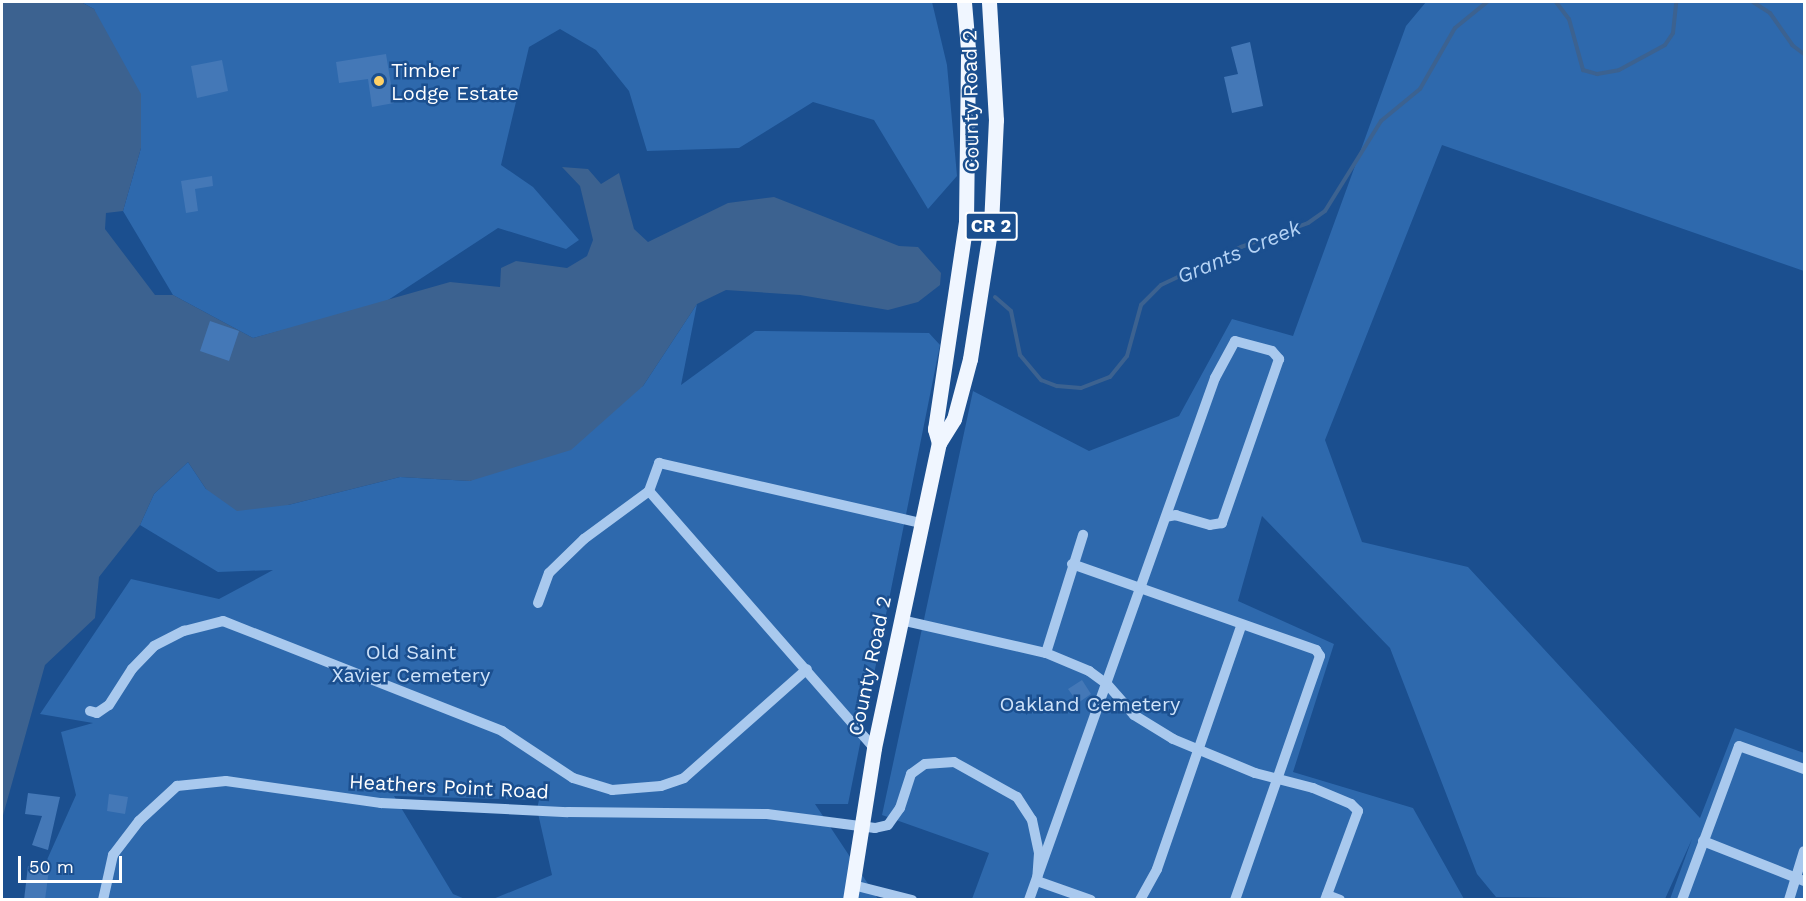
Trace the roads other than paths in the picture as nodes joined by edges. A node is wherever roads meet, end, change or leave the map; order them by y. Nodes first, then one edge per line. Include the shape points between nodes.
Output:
1 (964, 2) edge
2 (989, 2) edge
3 (939, 443) junction
4 (649, 491) junction
5 (1166, 517) junction
6 (922, 523) junction
7 (1083, 535) dead end
8 (1072, 564) junction
9 (1141, 589) junction
10 (538, 603) dead end
11 (901, 620) junction
12 (1240, 626) junction
13 (1046, 653) junction
14 (807, 669) junction
15 (1107, 684) junction
16 (90, 711) dead end
17 (874, 747) junction
18 (1198, 751) junction
19 (1804, 769) edge
20 (1278, 779) junction
21 (861, 827) junction
22 (1703, 841) junction
23 (1804, 851) edge
24 (1801, 878) edge
25 (1037, 881) junction
26 (852, 892) edge
27 (1326, 897) edge
28 (103, 900) edge
29 (912, 900) edge
30 (1029, 900) edge
31 (1091, 900) edge
32 (1140, 900) edge
33 (1235, 900) edge
34 (1340, 900) edge
35 (1682, 900) edge
36 (1789, 900) edge

1 - 3 main road, County Road 2 / CR 2 via 968,49 966,221 935,429
2 - 3 main road, County Road 2 / CR 2 via 996,120 991,225 970,359 954,419
3 - 6 main road, County Road 2 / CR 2
4 - 6 street via 660,463
4 - 10 street via 584,539 549,573
4 - 14 street
5 - 5 street via 1215,378 1235,341 1272,351 1279,359 1222,523 1210,525 1176,515
5 - 9 street
6 - 11 main road, County Road 2 / CR 2
7 - 8 street
8 - 9 street
8 - 13 street
9 - 12 street
9 - 15 street
11 - 13 street
11 - 17 main road, County Road 2 / CR 2
12 - 18 street
12 - 20 street via 1316,650 1320,656
13 - 15 street via 1089,671
14 - 16 street via 684,778 661,786 612,790 573,778 502,731 223,621 184,631 154,646 132,669 109,705 97,713
14 - 17 street
15 - 18 street via 1134,715
15 - 25 street
17 - 21 main road, County Road 2 / CR 2
18 - 20 street
18 - 32 street via 1157,869
19 - 22 street via 1739,746
20 - 27 street via 1313,788 1351,804 1358,811
20 - 33 street
21 - 25 street, Heathers Point Road via 888,825 900,808 911,774 925,764 954,762 1017,797 1032,820 1039,854
21 - 26 main road, County Road 2 / CR 2
21 - 28 street, Heathers Point Road via 767,814 568,812 381,803 226,781 177,786 139,821 113,855
22 - 24 street
22 - 35 street
23 - 24 street
24 - 36 street
25 - 30 street
25 - 31 street
26 - 29 street
27 - 34 street

